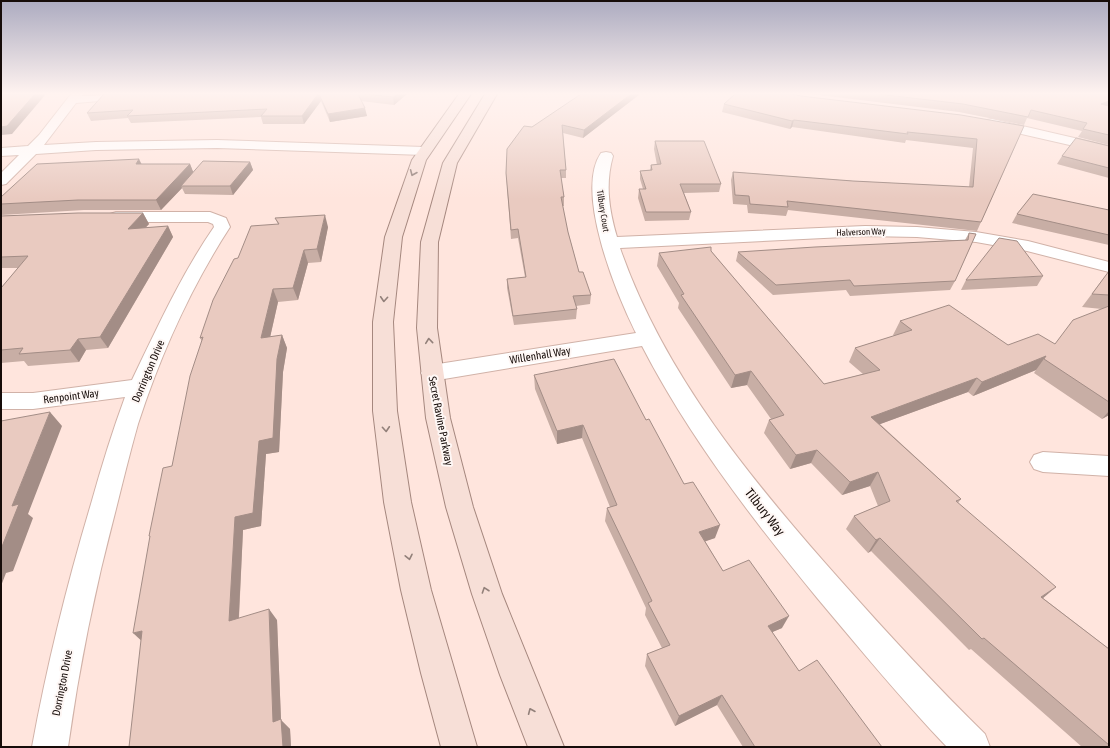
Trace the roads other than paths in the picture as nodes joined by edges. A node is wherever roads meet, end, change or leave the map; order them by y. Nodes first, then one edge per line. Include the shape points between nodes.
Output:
1 (51, 129) edge
2 (438, 129) edge
3 (467, 129) edge
4 (1017, 129) edge
5 (33, 150) junction
6 (1109, 150) edge
7 (424, 151) junction
8 (1, 152) edge
9 (454, 152) junction
10 (606, 156) dead end
11 (1, 181) edge
12 (98, 217) edge
13 (609, 243) junction
14 (1109, 267) edge
15 (648, 338) junction
16 (432, 373) junction
17 (140, 388) junction
18 (1, 401) edge
19 (1043, 462) dead end
20 (1109, 466) edge
21 (50, 747) edge
22 (459, 747) edge
23 (546, 747) edge
24 (972, 747) edge

1 - 5 street
2 - 7 main road
3 - 9 main road, Secret Ravine Parkway
4 - 6 street
5 - 7 street via 217,144
5 - 8 street
5 - 11 street
7 - 9 main road
7 -> 22 main road via 404,198 386,277 382,328 383,381 387,437 401,523 421,614
16 -> 9 main road, Secret Ravine Parkway via 426,273 438,198
10 - 13 street, Tilbury Court via 601,172 600,196
12 - 17 street, Dorrington Drive via 210,217 220,221 222,227 190,280
13 - 14 street, Halverson Way via 917,232 976,237 1028,246
13 - 15 street, Tilbury Way via 623,285
15 - 16 street, Willenhall Way
15 - 24 street, Tilbury Way via 693,414 762,510 892,662
23 -> 16 main road, Secret Ravine Parkway via 482,582 459,506
17 - 18 street, Renpoint Way via 33,401
17 - 21 street, Dorrington Drive via 126,426 83,579
19 - 20 street

